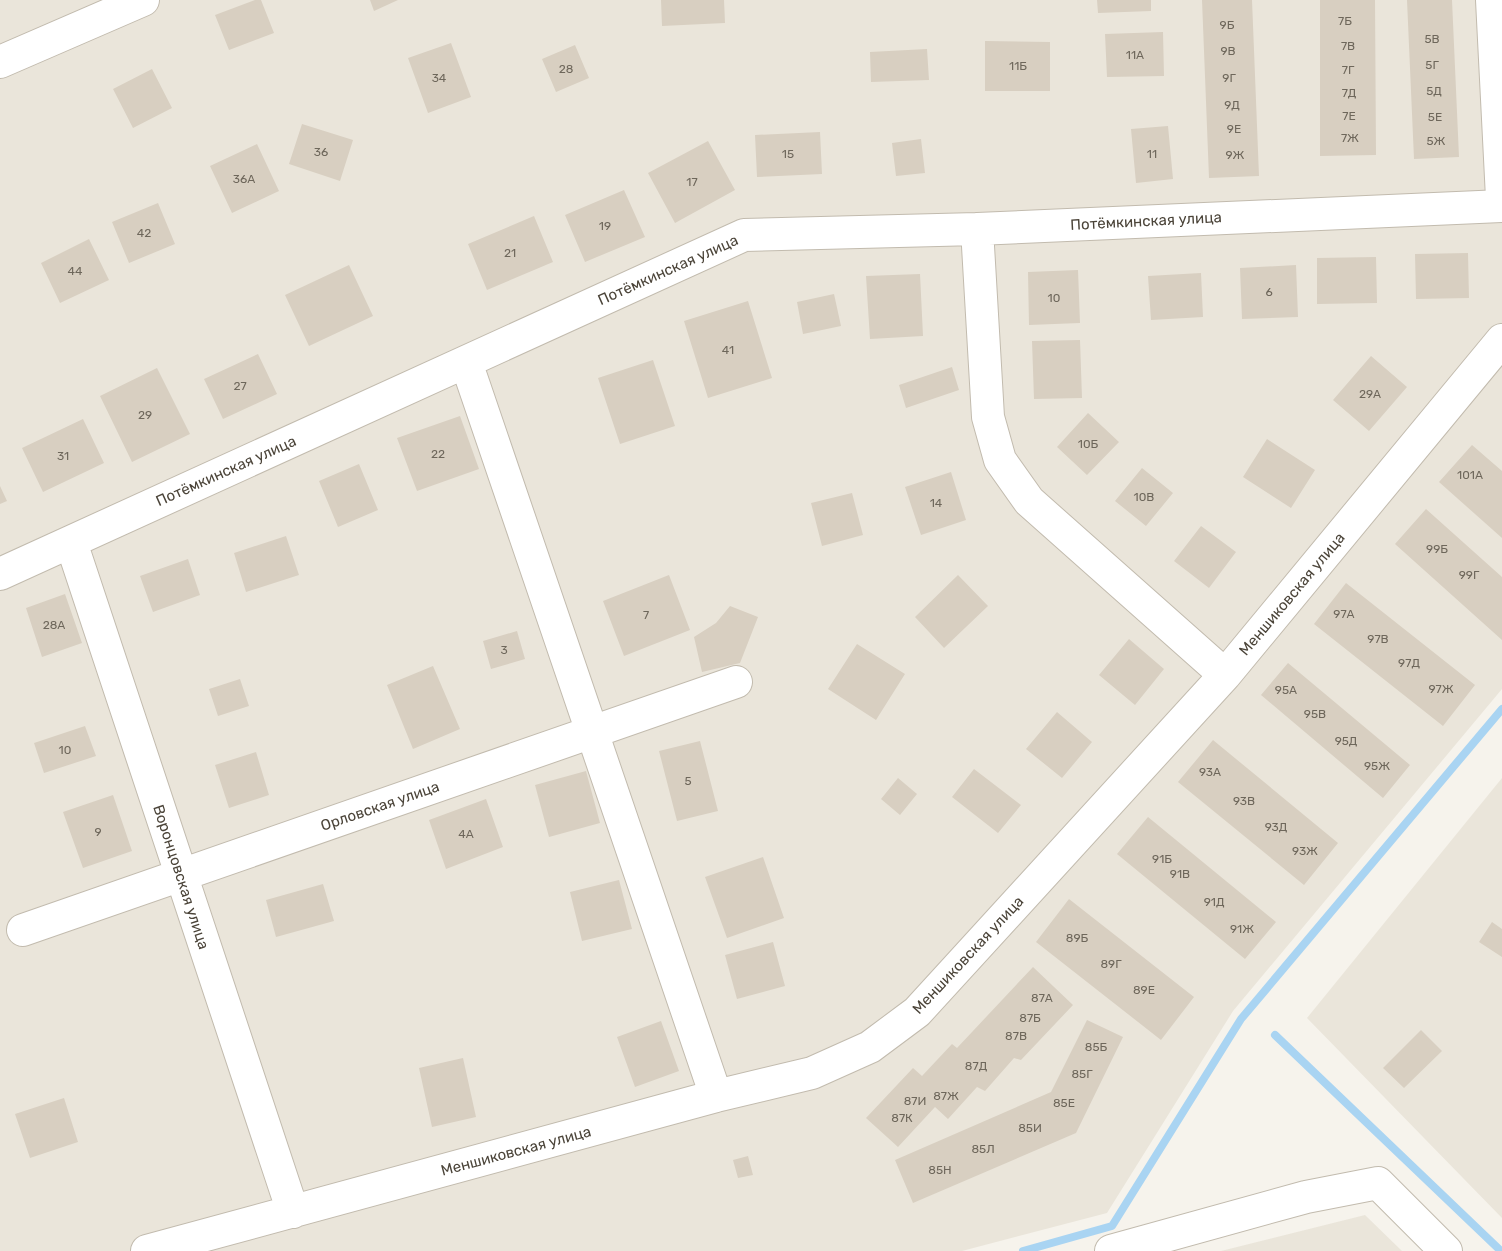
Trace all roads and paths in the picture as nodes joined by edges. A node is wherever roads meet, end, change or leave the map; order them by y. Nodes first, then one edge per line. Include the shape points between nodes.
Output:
1 (143, 0) edge
2 (1492, 0) edge
3 (0, 62) edge
4 (1502, 198) edge
5 (1502, 206) edge
6 (977, 228) junction
7 (1502, 340) edge
8 (466, 362) junction
9 (71, 542) junction
10 (0, 574) edge
11 (1225, 675) junction
12 (736, 682) dead end
13 (591, 731) junction
14 (181, 876) junction
15 (23, 930) dead end
16 (716, 1096) junction
17 (293, 1212) junction
18 (147, 1251) edge
19 (1111, 1251) edge
20 (1446, 1251) edge

1 - 3 street
2 - 4 street
5 - 6 street, Потёмкинская улица
6 - 8 street, Потёмкинская улица via 744,236
6 - 11 street via 988,417 1000,460 1029,501
7 - 11 street, Меншиковская улица
8 - 9 street, Потёмкинская улица
8 - 13 street
9 - 10 street, Потёмкинская улица
9 - 14 street, Воронцовская улица
11 - 16 street, Меншиковская улица via 917,1012 870,1047 812,1073
12 - 13 street, Орловская улица
13 - 14 street, Орловская улица
13 - 16 street
14 - 15 street, Орловская улица
14 - 17 street, Воронцовская улица
16 - 17 street, Меншиковская улица
17 - 18 street, Меншиковская улица
19 - 20 street via 1306,1197 1378,1183

